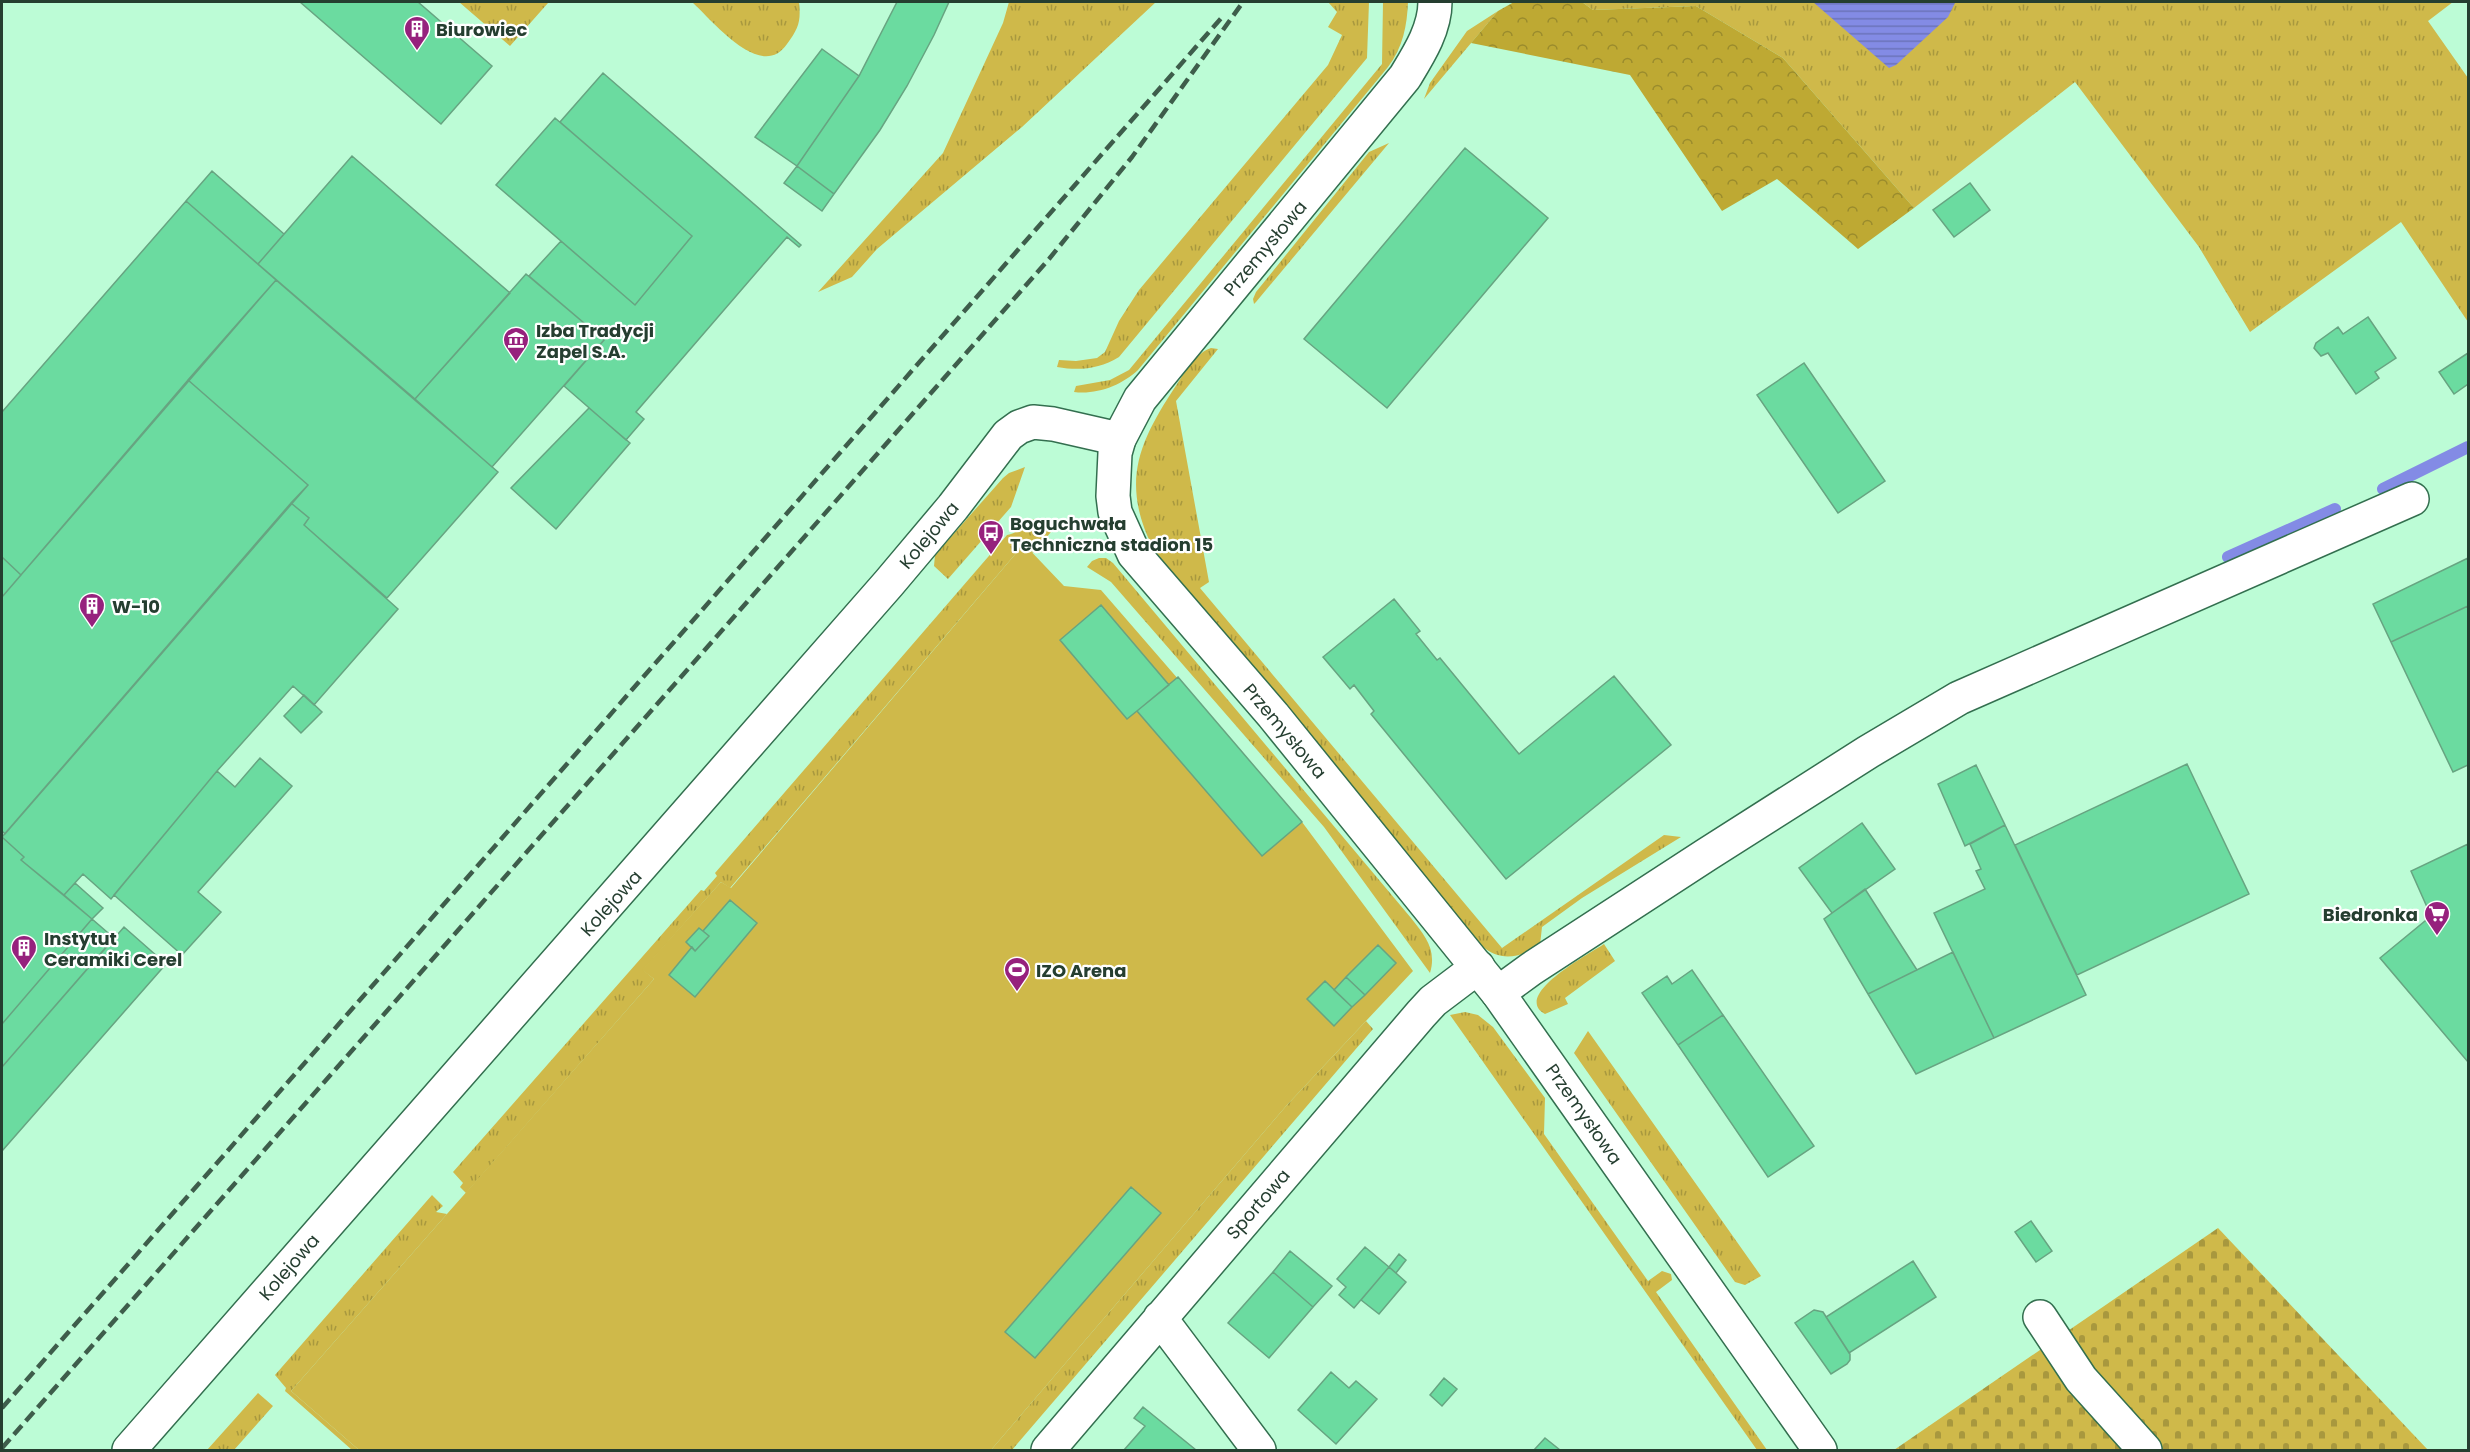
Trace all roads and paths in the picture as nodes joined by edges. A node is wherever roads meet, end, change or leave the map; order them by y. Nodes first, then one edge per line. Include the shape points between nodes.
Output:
1 (1436, 2) edge
2 (1119, 439) junction
3 (2412, 499) dead end
4 (1478, 967) junction
5 (1498, 993) junction
6 (2040, 1317) dead end
7 (1160, 1318) junction
8 (129, 1450) edge
9 (1048, 1450) edge
10 (1259, 1450) edge
11 (1820, 1450) edge
12 (2145, 1450) edge

1 - 2 street, Przemysłowa via 1421,52 1405,77 1140,399
2 - 4 street, Przemysłowa via 1115,453 1115,512 1134,554 1273,716
2 - 8 street, Kolejowa via 1033,422 1008,435 889,583
3 - 5 street via 1959,698 1706,855
4 - 5 street, Przemysłowa
4 - 7 street, Sportowa via 1421,1014
5 - 11 street, Przemysłowa
6 - 12 street via 2082,1379
7 - 9 street, Sportowa
7 - 10 street

